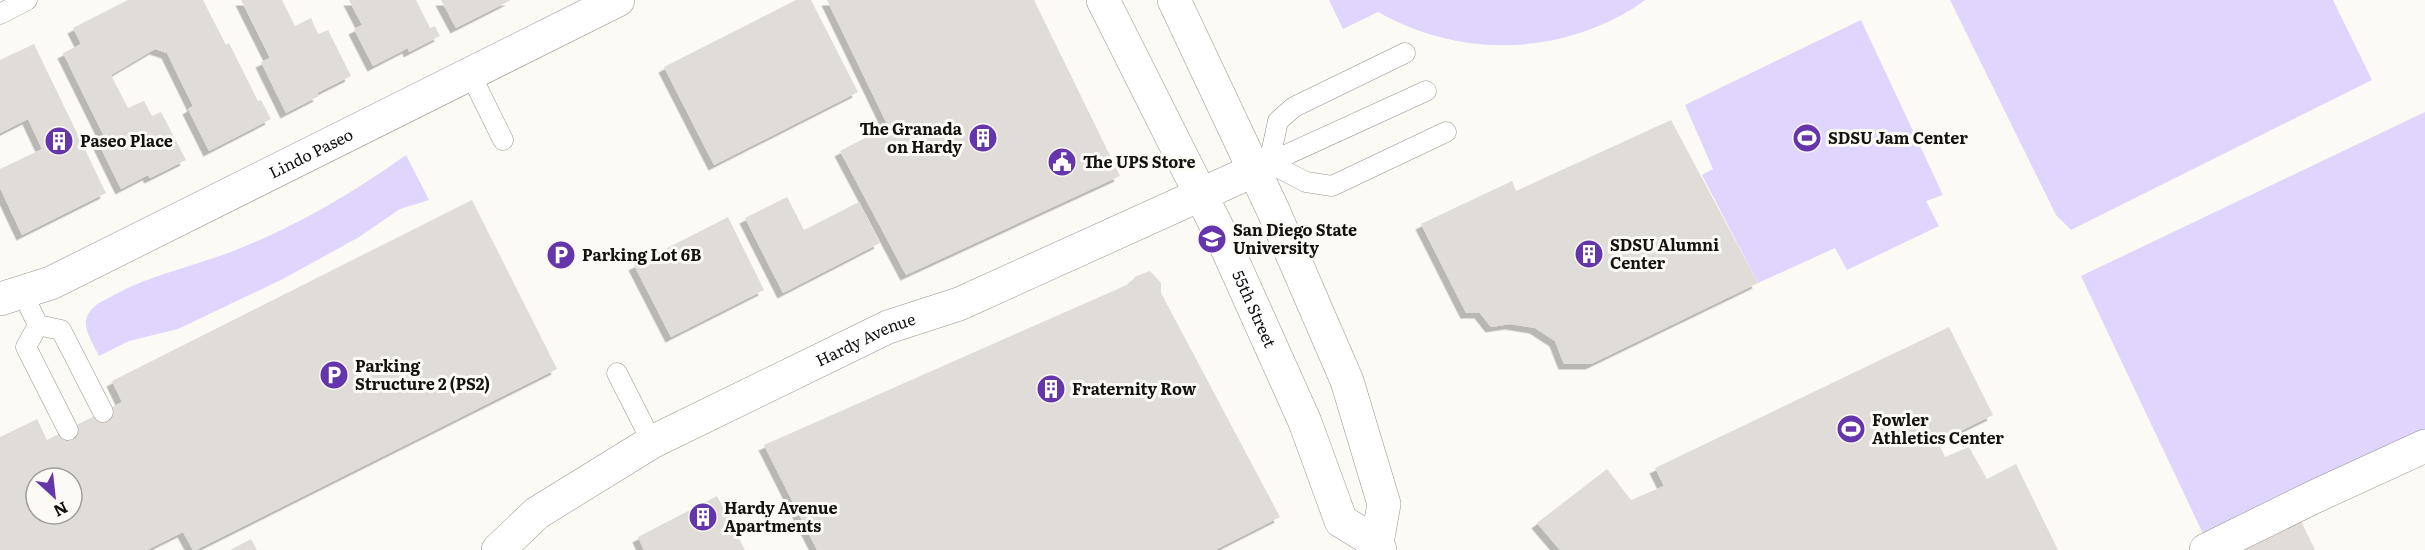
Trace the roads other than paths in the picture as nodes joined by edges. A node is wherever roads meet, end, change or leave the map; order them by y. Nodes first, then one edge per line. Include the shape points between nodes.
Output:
1 (27, 0) edge
2 (618, 0) edge
3 (1103, 0) edge
4 (1174, 0) edge
5 (0, 14) edge
6 (1406, 53) dead end
7 (470, 73) junction
8 (1426, 91) dead end
9 (1446, 132) dead end
10 (503, 140) dead end
11 (1262, 166) junction
12 (1201, 195) junction
13 (11, 296) edge
14 (38, 325) junction
15 (617, 373) dead end
16 (103, 412) dead end
17 (68, 430) dead end
18 (652, 442) junction
19 (2425, 446) edge
20 (1379, 546) edge
21 (498, 550) edge
22 (2206, 550) edge

1 - 5 lane
2 - 7 street, Lindo Paseo
3 - 12 street, 55th Street
4 - 11 street, 55th Street
6 - 11 lane via 1294,107 1278,121
7 - 10 lane
7 - 13 street, Lindo Paseo via 51,283
8 - 11 lane
9 - 11 lane via 1332,186 1306,182
11 - 12 street, Hardy Avenue
11 - 20 street, 55th Street via 1347,381 1384,504
12 - 18 street, Hardy Avenue via 959,303 888,327
12 - 20 street, 55th Street via 1305,422 1341,521
13 - 14 lane
14 - 16 lane via 61,330
14 - 17 lane via 26,347
15 - 18 lane
18 - 21 street, Hardy Avenue via 537,513
19 - 22 street

